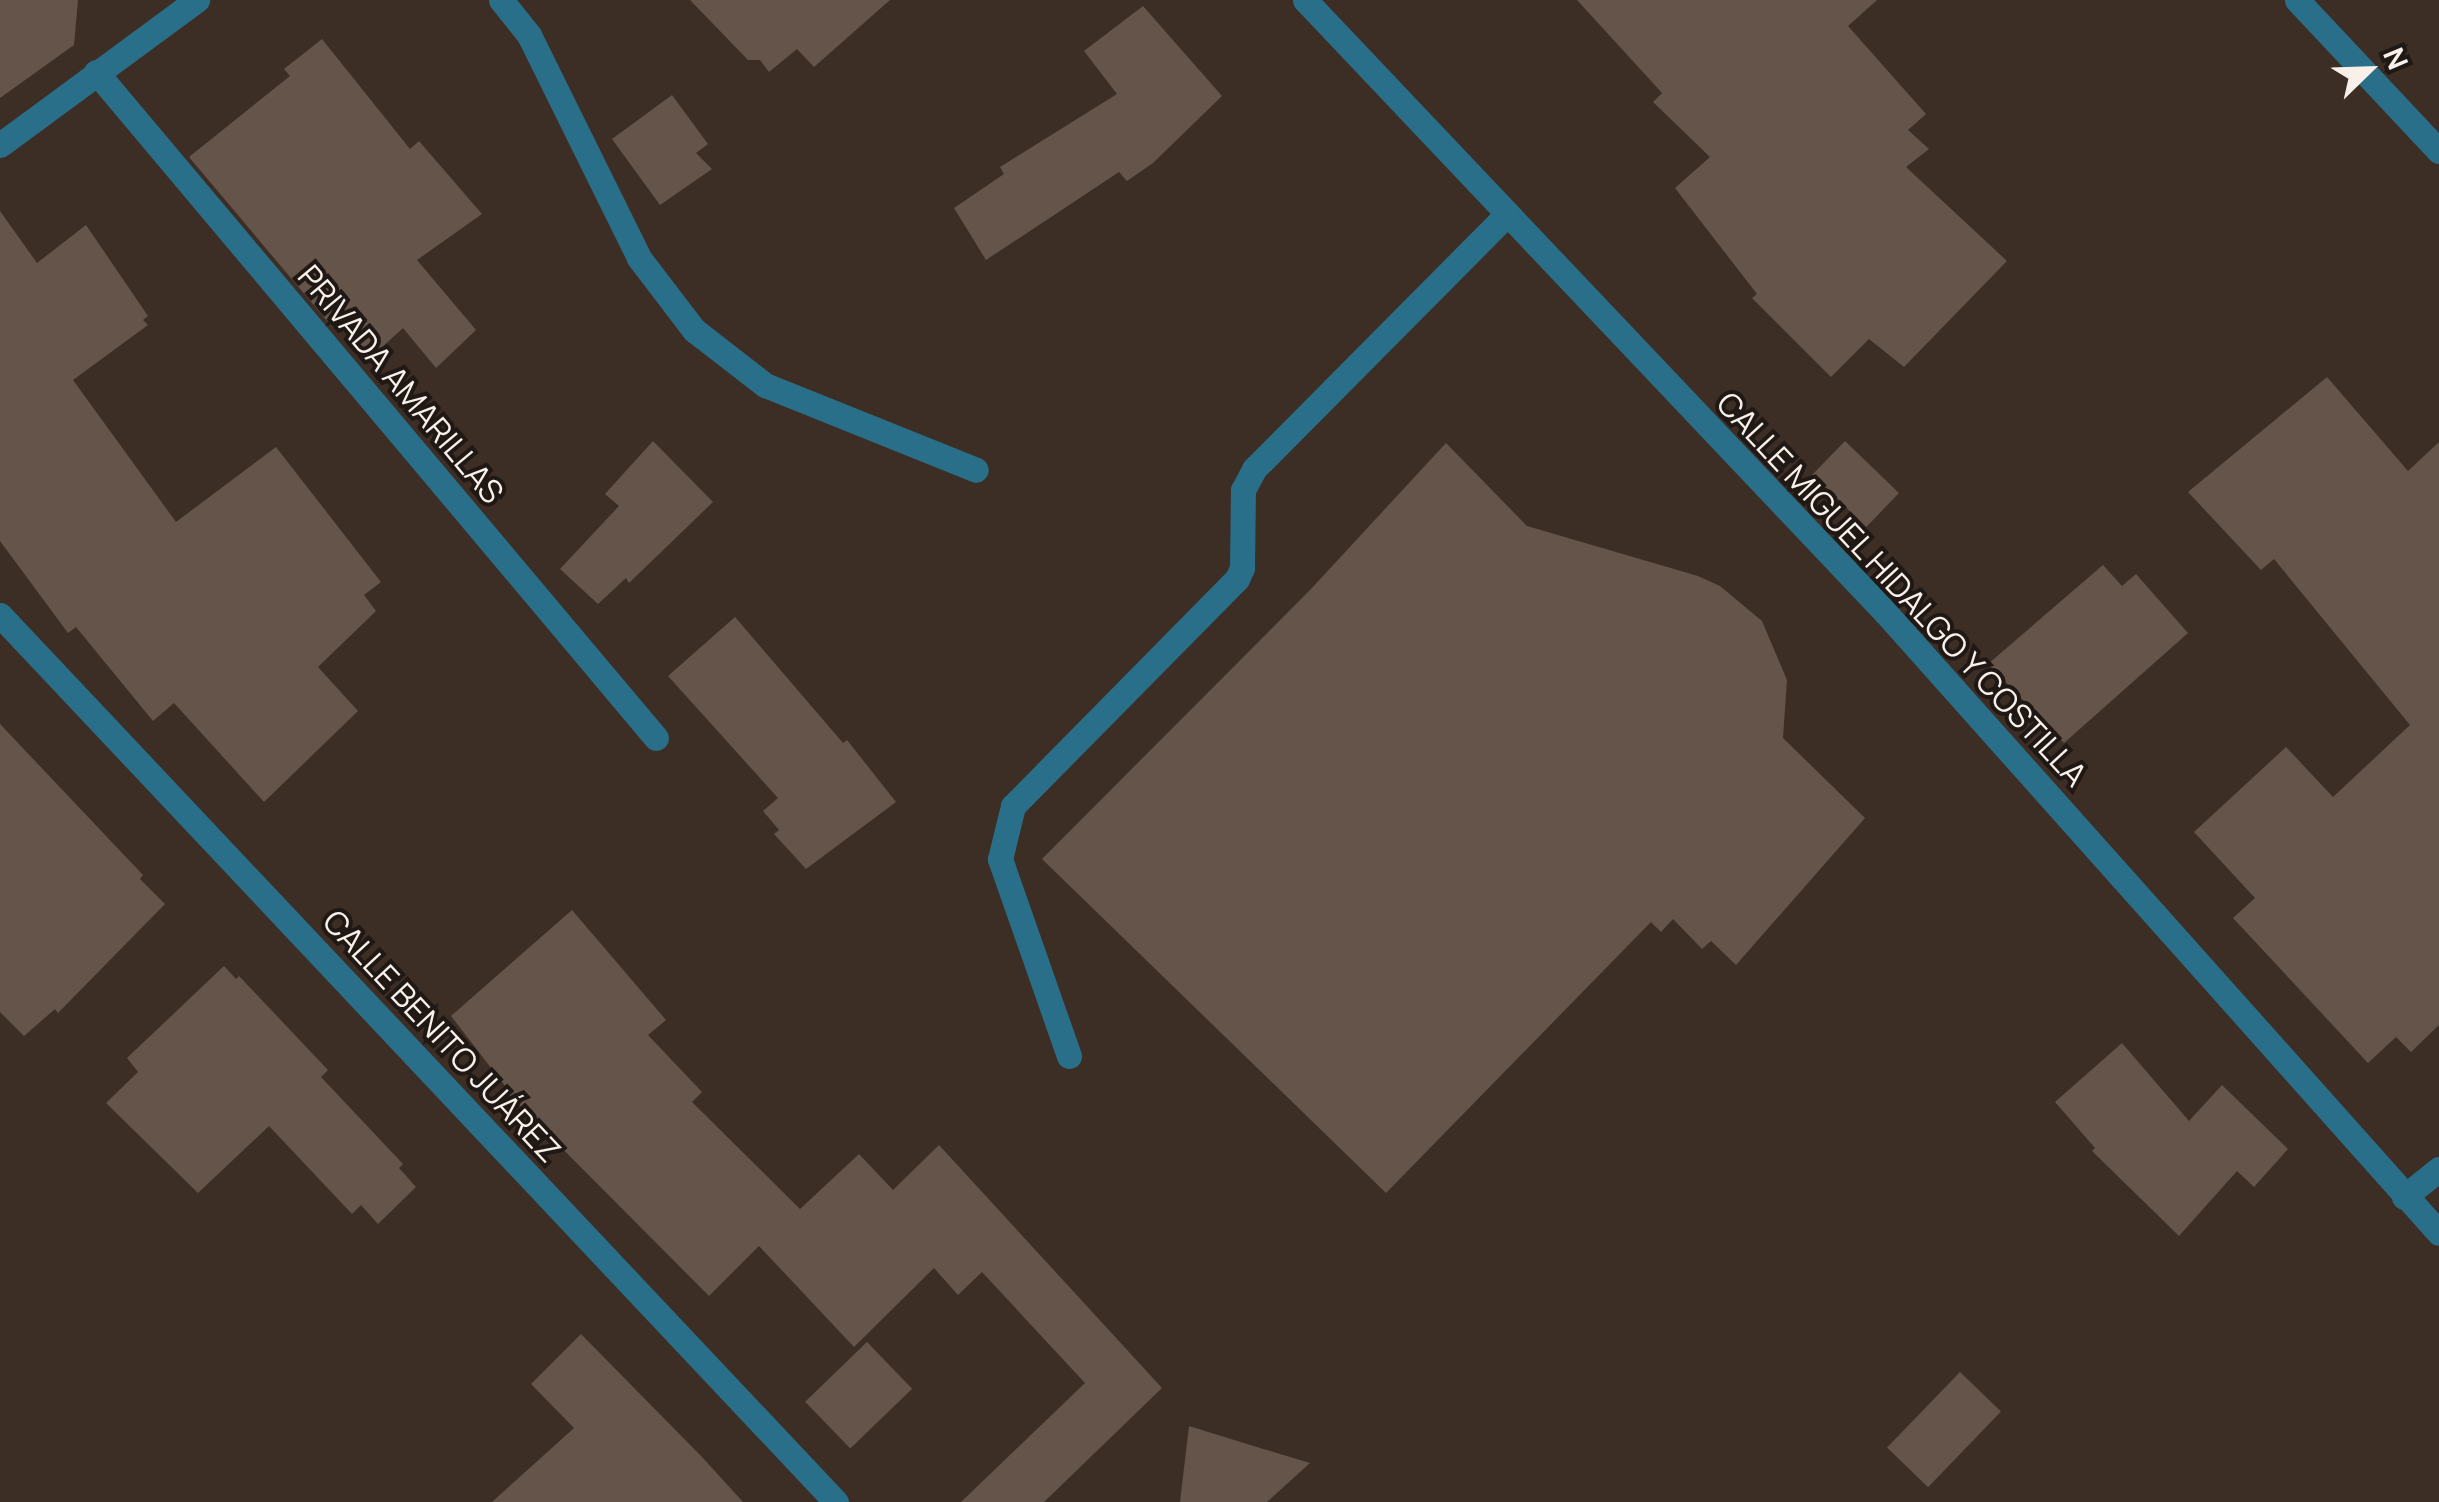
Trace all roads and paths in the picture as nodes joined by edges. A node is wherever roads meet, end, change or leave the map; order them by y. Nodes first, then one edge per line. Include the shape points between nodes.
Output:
1 (197, 0) edge
2 (501, 0) edge
3 (1305, 0) edge
4 (2297, 0) edge
5 (96, 72) junction
6 (0, 145) edge
7 (2439, 152) edge
8 (1507, 214) junction
9 (976, 470) dead end
10 (0, 615) edge
11 (656, 738) dead end
12 (1069, 1056) dead end
13 (2439, 1169) edge
14 (2404, 1197) junction
15 (2439, 1233) edge
16 (836, 1502) edge

1 - 5 street
2 - 9 street via 538,53 639,258 694,330 765,386
3 - 8 street, CALLE MIGUEL HIDALGO Y COSTILLA
4 - 7 street
5 - 6 street
5 - 11 street, PRIVADA AMARILLAS
8 - 12 street via 1254,470 1242,502 1242,568 1230,588 1013,806 1000,858
8 - 14 street, CALLE MIGUEL HIDALGO Y COSTILLA via 1885,612
10 - 16 street, CALLE BENITO JUÁREZ
13 - 14 street
14 - 15 street, CALLE MIGUEL HIDALGO Y COSTILLA

